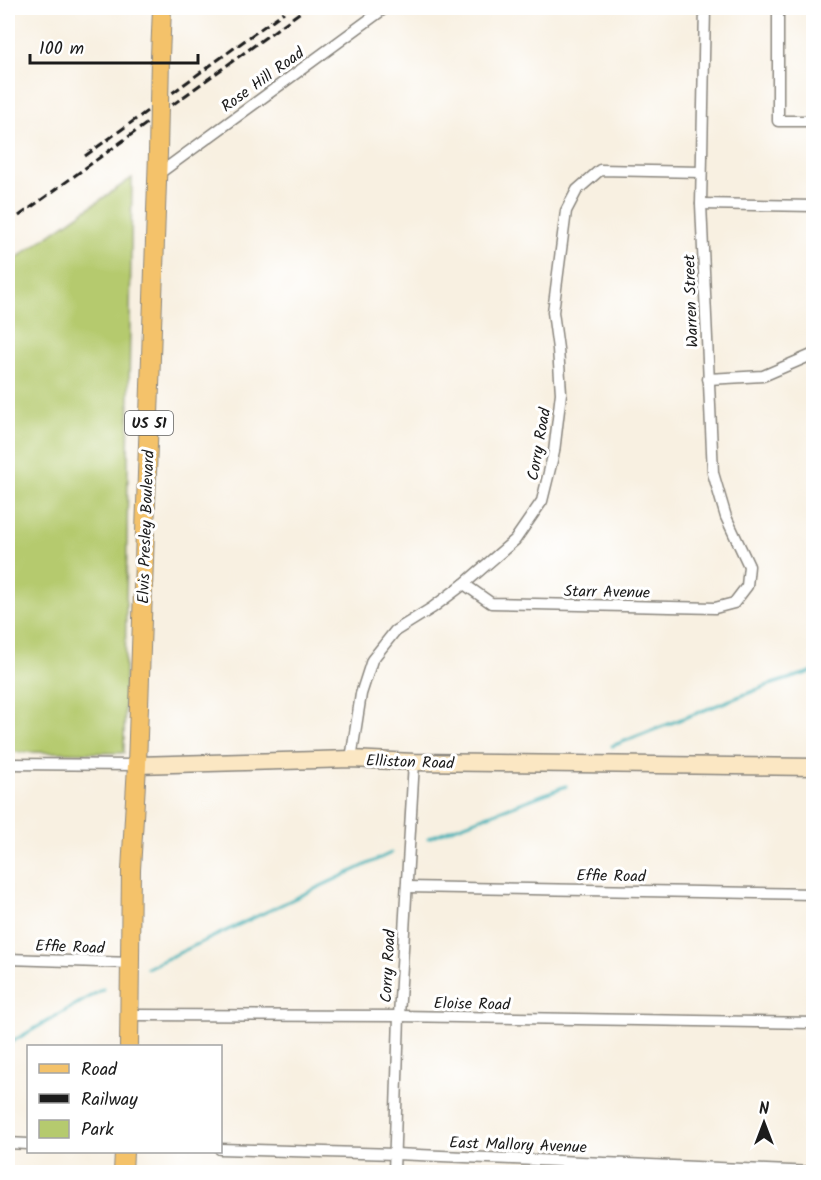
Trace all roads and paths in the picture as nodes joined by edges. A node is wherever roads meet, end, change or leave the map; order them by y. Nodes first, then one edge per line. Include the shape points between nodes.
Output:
1 (162, 8) edge
2 (385, 8) edge
3 (705, 8) edge
4 (778, 8) edge
5 (813, 121) edge
6 (701, 172) junction
7 (158, 176) junction
8 (701, 204) junction
9 (813, 206) edge
10 (813, 354) edge
11 (708, 379) junction
12 (464, 584) junction
13 (747, 586) joint
14 (351, 759) junction
15 (414, 762) junction
16 (8, 764) edge
17 (137, 765) junction
18 (813, 767) edge
19 (407, 887) junction
20 (813, 894) edge
21 (8, 959) edge
22 (131, 963) junction
23 (131, 1015) junction
24 (399, 1016) junction
25 (813, 1023) edge
26 (129, 1045) edge
27 (8, 1143) edge
28 (27, 1144) edge
29 (222, 1149) edge
30 (124, 1153) edge
31 (395, 1154) junction
32 (813, 1172) edge
33 (123, 1173) edge
34 (394, 1173) edge

1 - 7 main road, Elvis Presley Boulevard / US 51, bridge
2 - 7 street, Rose Hill Road
3 - 6 street, Warren Street
4 - 5 street via 778,121
6 - 8 street, Warren Street
6 - 12 street, Corry Road via 600,170 577,190 566,211 553,312 561,393 554,452 542,501 515,540
7 - 17 main road, Elvis Presley Boulevard / US 51
8 - 9 street
8 - 11 street, Warren Street
10 - 11 street via 763,376
11 - 13 street, Warren Street via 713,474 726,518 749,566
12 - 13 street, Starr Avenue via 491,603 715,608 734,603
12 - 14 street, Corry Road via 395,631 372,660 361,694
14 - 15 main road, Elliston Road
14 - 17 main road, Elliston Road
15 - 18 main road, Elliston Road
15 - 19 street, Corry Road
16 - 17 street, Elliston Road
17 - 22 main road, Elvis Presley Boulevard / US 51
19 - 20 street, Effie Road
19 - 24 street, Corry Road
21 - 22 street, Effie Road
22 - 23 main road, Elvis Presley Boulevard / US 51
23 - 24 street, Eloise Road
23 - 26 main road, Elvis Presley Boulevard / US 51
24 - 25 street, Eloise Road
24 - 31 street, Corry Road
27 - 28 street
29 - 31 street, East Mallory Avenue
30 - 33 main road
31 - 32 street, East Mallory Avenue
31 - 34 street, Corry Road

